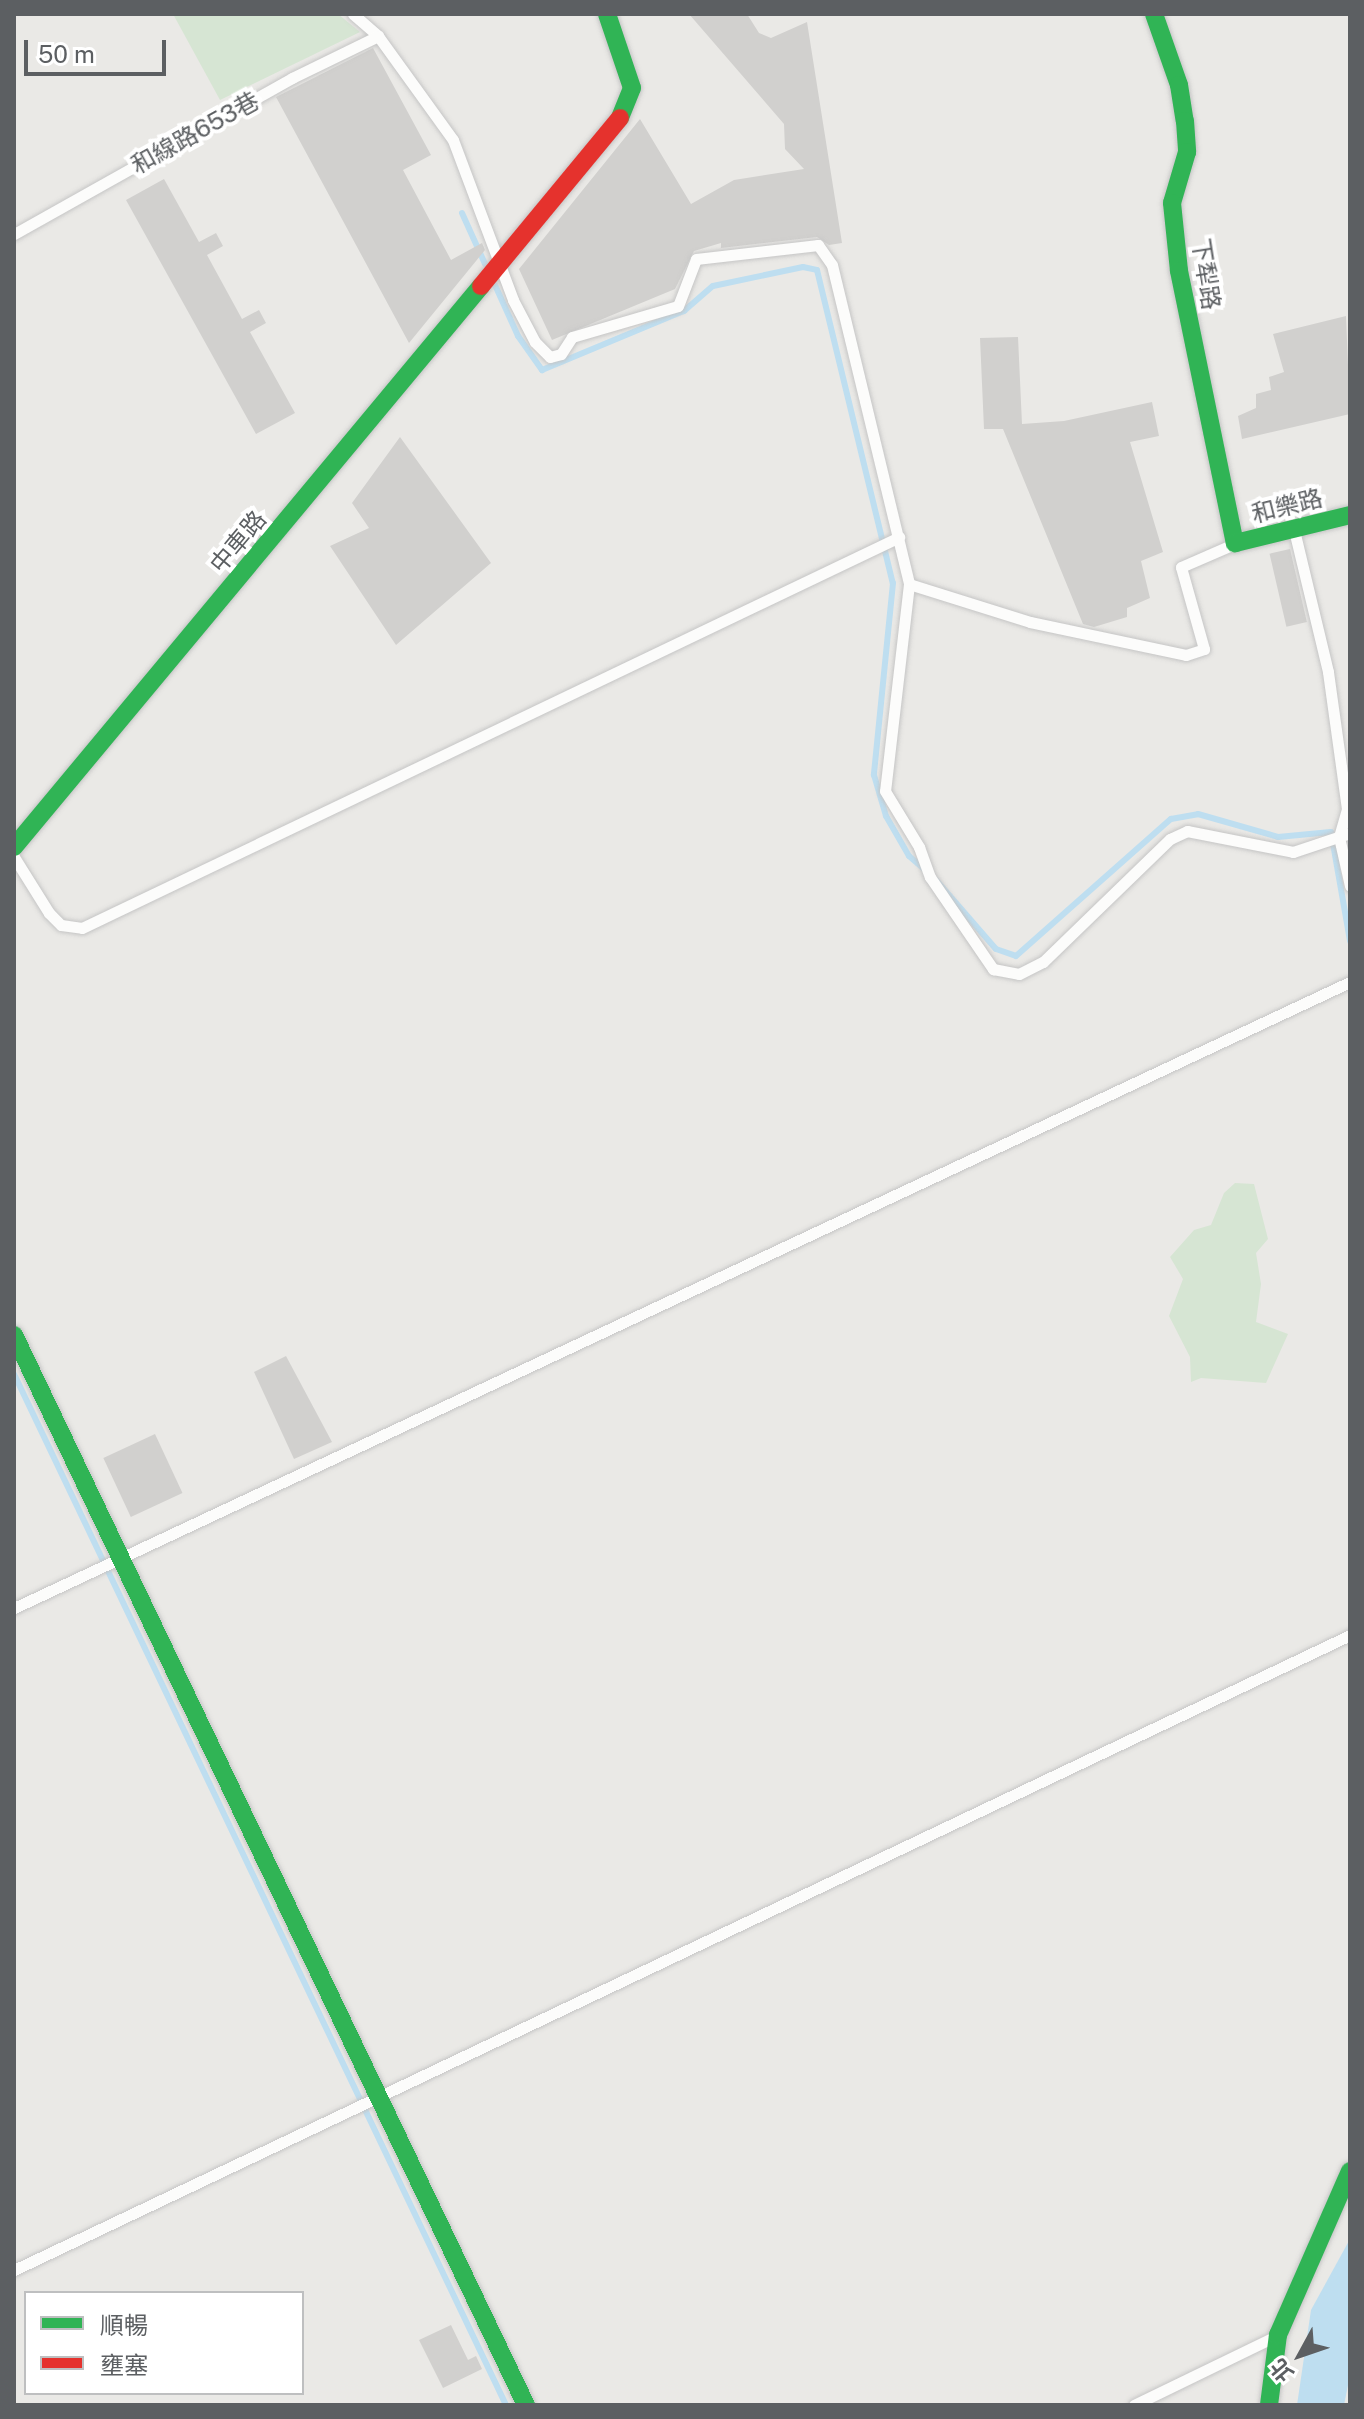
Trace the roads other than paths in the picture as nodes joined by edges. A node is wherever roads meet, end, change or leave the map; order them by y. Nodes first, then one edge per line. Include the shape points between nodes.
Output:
1 (353, 14) edge
2 (607, 14) edge
3 (1154, 14) edge
4 (378, 36) junction
5 (14, 234) edge
6 (499, 268) junction
7 (1350, 515) edge
8 (1294, 529) junction
9 (899, 537) junction
10 (1235, 543) junction
11 (909, 584) junction
12 (1345, 835) edge
13 (14, 847) edge
14 (14, 857) edge
15 (1350, 886) edge
16 (1348, 983) edge
17 (14, 1335) edge
18 (123, 1560) junction
19 (14, 1608) edge
20 (1350, 1635) edge
21 (381, 2097) junction
22 (1350, 2171) edge
23 (14, 2270) edge
24 (1278, 2335) junction
25 (526, 2405) edge
26 (1134, 2405) edge
27 (1269, 2405) edge

1 - 4 lane
2 - 6 street, 中車路 via 632,88 619,120
3 - 10 street, 下犁路 via 1179,85 1185,121 1187,152 1172,203 1179,271
4 - 5 lane, 和線路653巷 via 292,78
4 - 6 lane via 453,140
6 - 9 lane via 535,342 550,357 561,354 572,337 678,306 696,259 818,245 832,265
6 - 13 street, 中車路
7 - 8 street, 和樂路
8 - 10 street, 和樂路
8 - 12 lane via 1328,672 1347,809
9 - 11 lane
9 - 14 lane via 82,928 61,925 49,913
10 - 11 lane via 1181,567 1204,649 1186,655 1030,622
11 - 12 lane via 885,791 919,847 930,877 993,969 1019,974 1043,962 1170,839 1187,831 1283,852
12 - 15 lane
16 - 18 lane
17 - 18 street
18 - 19 lane
18 - 21 street
20 - 21 lane
21 - 23 lane
21 - 25 street
22 - 24 street
24 - 26 lane
24 - 27 street

